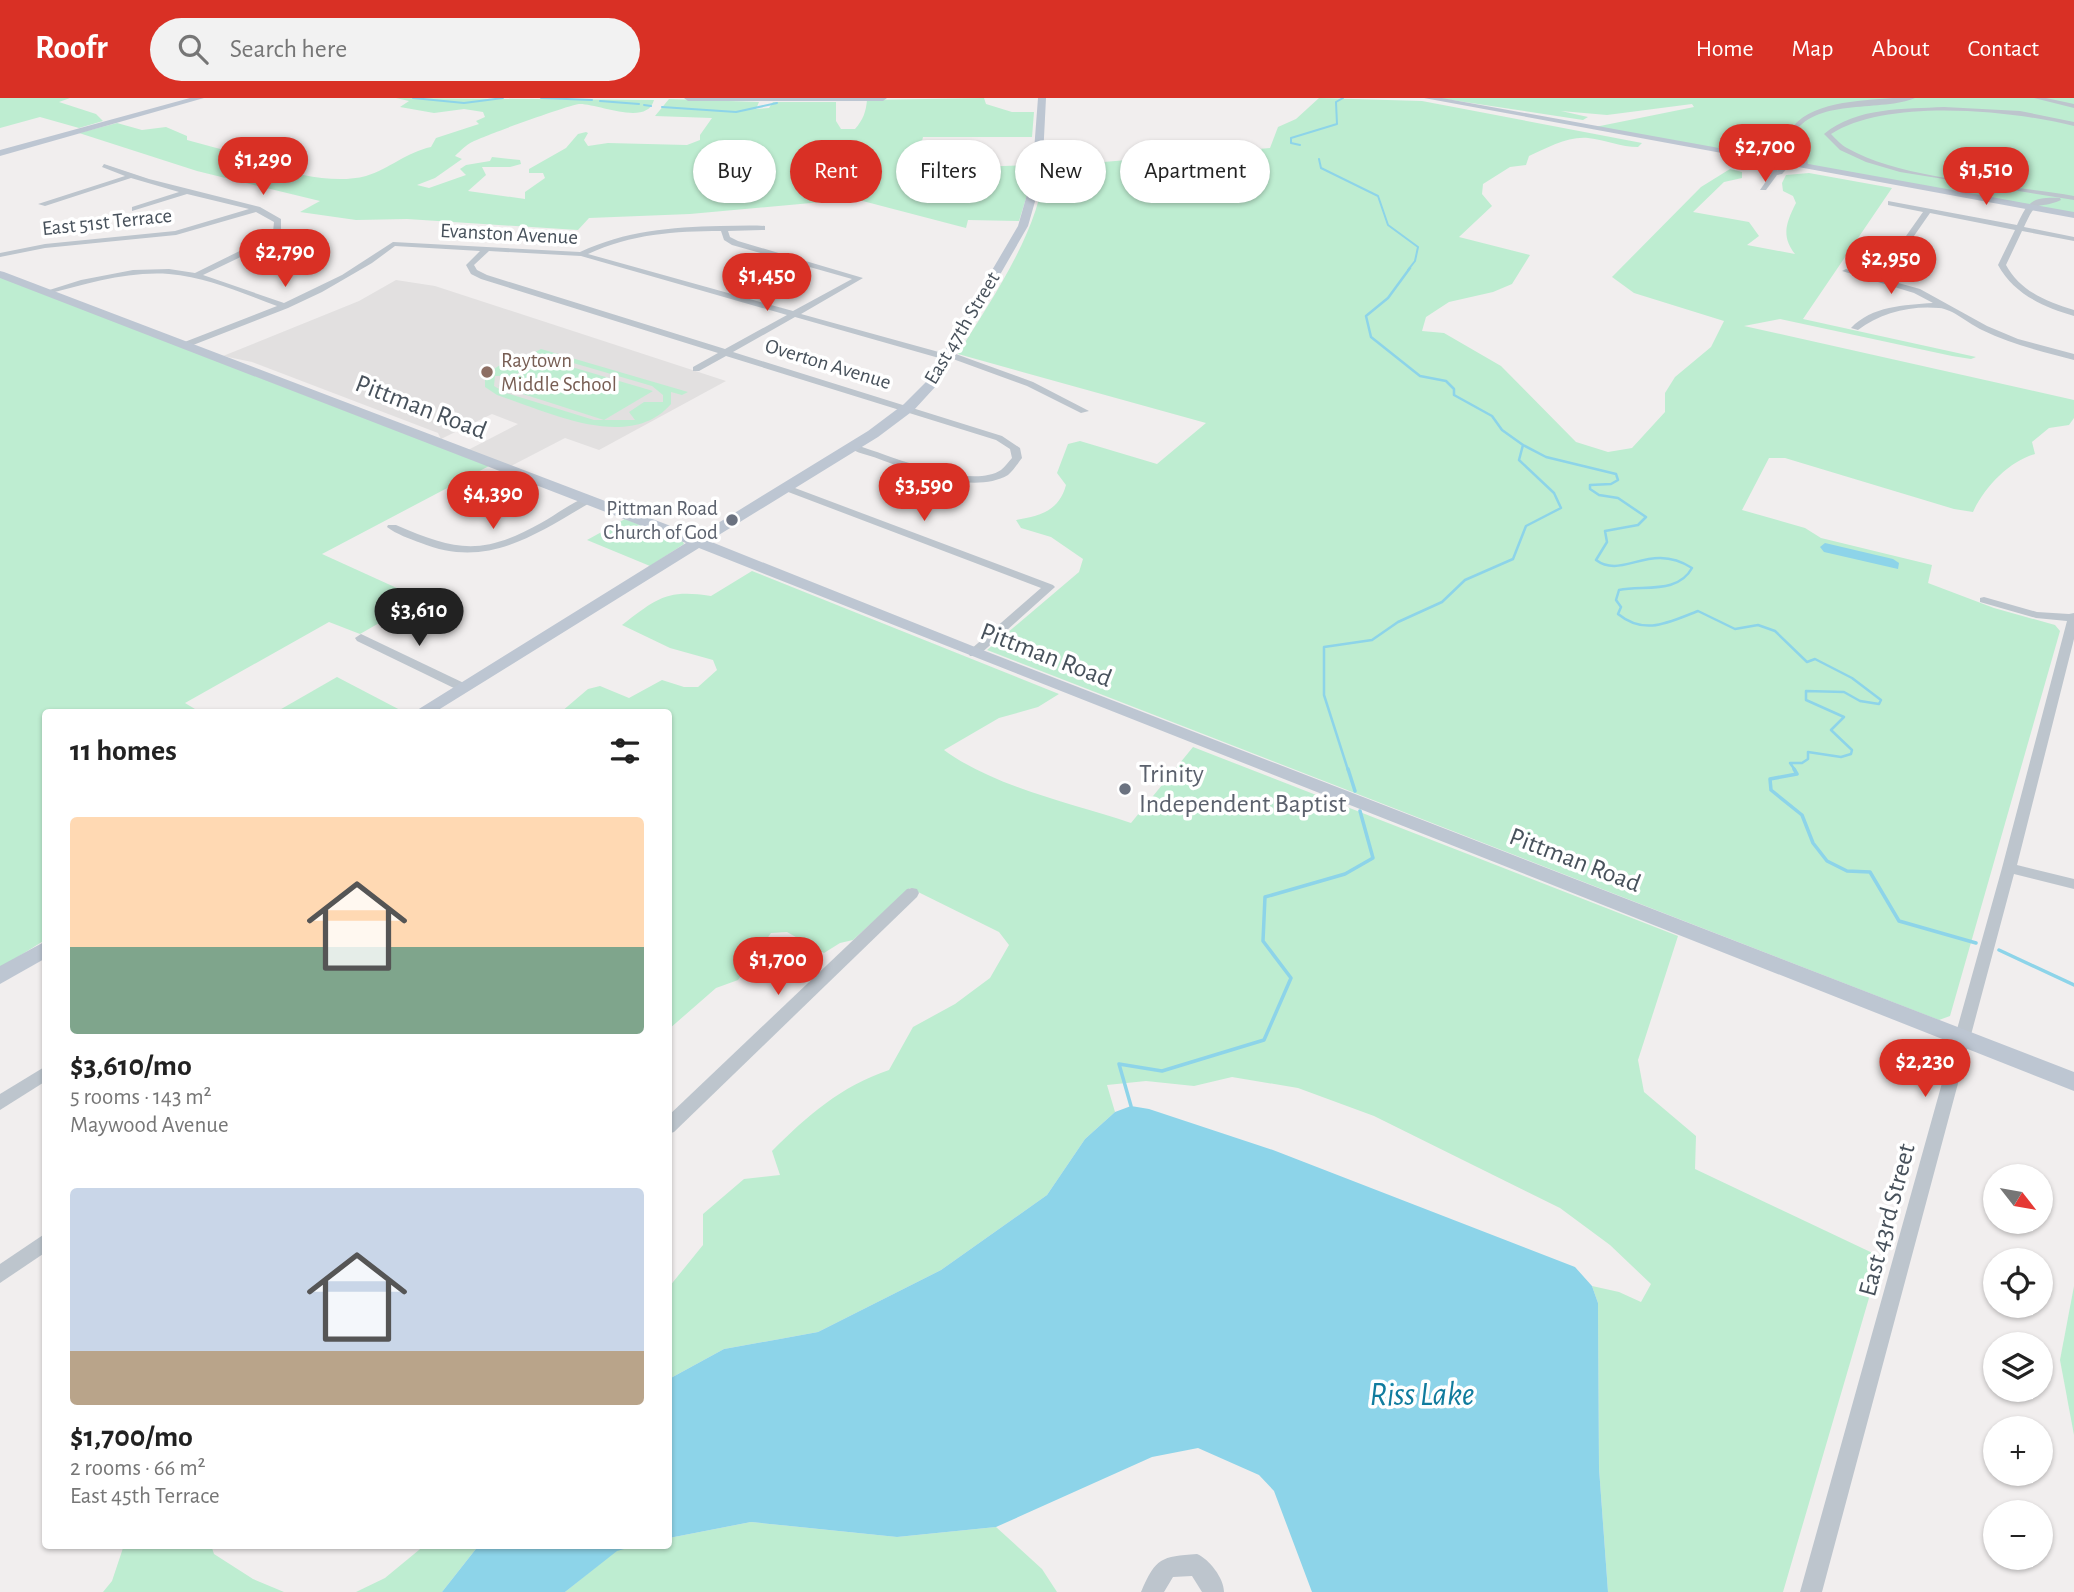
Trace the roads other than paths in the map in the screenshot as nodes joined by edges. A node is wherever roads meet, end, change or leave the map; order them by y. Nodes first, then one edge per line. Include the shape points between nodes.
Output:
1 (200, 98) edge
2 (688, 98) edge
3 (847, 98) edge
4 (883, 98) edge
5 (1042, 98) edge
6 (1428, 98) edge
7 (1912, 98) edge
8 (2036, 102) edge
9 (2074, 106) edge
10 (1818, 112) junction
11 (1870, 114) junction
12 (2074, 114) edge
13 (2074, 124) edge
14 (0, 153) edge
15 (1784, 164) junction
16 (104, 166) dead end
17 (1805, 167) junction
18 (131, 176) junction
19 (1987, 183) junction
20 (1763, 188) dead end
21 (186, 191) junction
22 (2074, 199) edge
23 (1994, 201) junction
24 (1891, 203) dead end
25 (43, 204) dead end
26 (2029, 207) junction
27 (135, 209) dead end
28 (257, 209) junction
29 (1928, 210) junction
30 (2074, 215) edge
31 (2018, 227) junction
32 (762, 228) dead end
33 (724, 229) junction
34 (2074, 239) edge
35 (486, 250) junction
36 (581, 254) junction
37 (0, 255) edge
38 (1846, 271) dead end
39 (0, 274) edge
40 (196, 276) junction
41 (1881, 278) junction
42 (47, 292) junction
43 (1945, 305) junction
44 (285, 306) junction
45 (2074, 313) edge
46 (796, 314) junction
47 (1855, 328) dead end
48 (185, 345) junction
49 (727, 352) junction
50 (949, 357) junction
51 (2074, 357) edge
52 (696, 369) dead end
53 (909, 407) junction
54 (1084, 411) dead end
55 (853, 447) junction
56 (787, 488) junction
57 (589, 499) junction
58 (392, 527) dead end
59 (697, 543) junction
60 (1984, 600) dead end
61 (2073, 623) edge
62 (361, 638) dead end
63 (974, 653) junction
64 (464, 688) junction
65 (429, 709) edge
66 (2010, 868) junction
67 (2074, 884) edge
68 (912, 893) dead end
69 (42, 950) edge
70 (0, 976) edge
71 (1962, 1038) junction
72 (42, 1075) edge
73 (2074, 1082) edge
74 (0, 1103) edge
75 (672, 1123) edge
76 (42, 1244) edge
77 (0, 1275) edge
78 (1152, 1592) edge
79 (1213, 1592) edge
80 (1811, 1592) edge

1 - 14 main road
2 - 3 main road
3 - 4 main road
5 - 50 main road, East 47th Street via 1033,199 1023,226
6 - 15 main road
7 - 10 street
8 - 9 street
8 - 12 street
10 - 11 street
10 - 17 street via 1794,125 1792,132
11 - 13 street via 1976,106 2025,111
11 - 19 street via 1831,127 1827,134 1833,144 1869,162
15 - 17 main road
15 - 20 street
16 - 18 street
17 - 23 main road
18 - 21 street
18 - 25 street
19 - 22 street
19 - 23 street via 2000,192
21 - 27 street
21 - 28 street
22 - 26 street via 2044,200
23 - 26 main road
24 - 29 street
26 - 30 main road
26 - 31 street
28 - 37 street, East 51st Terrace via 176,233
28 - 40 street via 278,221 277,233
29 - 31 street
29 - 41 street
31 - 34 street
31 - 45 street via 2003,260 2007,275 2037,298
32 - 33 street
33 - 36 street via 630,234
33 - 46 street via 735,243 859,278
35 - 36 street, Evanston Avenue
35 - 44 street, Evanston Avenue via 391,243 349,275
35 - 49 street, Overton Avenue via 471,265 484,277
36 - 46 street, Evanston Avenue
38 - 41 street
39 - 42 main road, Pittman Road
40 - 42 street via 167,271 135,273
40 - 44 street
41 - 43 street
42 - 48 main road, Pittman Road
43 - 47 street via 1884,312
43 - 51 street via 1997,334
44 - 48 street
46 - 49 street
46 - 50 street, Evanston Avenue
48 - 57 main road, Pittman Road
49 - 52 street
49 - 53 street, Overton Avenue
50 - 53 main road, East 47th Street
50 - 54 street, Evanston Avenue via 1030,384
53 - 55 main road, East 47th Street
53 - 55 street, Overton Avenue via 1007,442 1017,454 1009,469 992,477 961,479
55 - 56 main road, East 47th Street
56 - 59 main road, East 47th Street
56 - 63 street via 1049,587
57 - 58 street via 512,541 480,550 457,550
57 - 59 main road, Pittman Road
59 - 63 main road, Pittman Road
59 - 64 main road, East 47th Street
60 - 61 street
61 - 66 street, East 43rd Street
62 - 64 street
63 - 71 main road, Pittman Road
64 - 65 main road, East 47th Street
66 - 67 street
66 - 71 street, East 43rd Street
68 - 75 street
69 - 70 main road
71 - 73 main road, Pittman Road
71 - 80 street, East 43rd Street
72 - 74 street
76 - 77 street
78 - 79 street via 1167,1567 1197,1565

